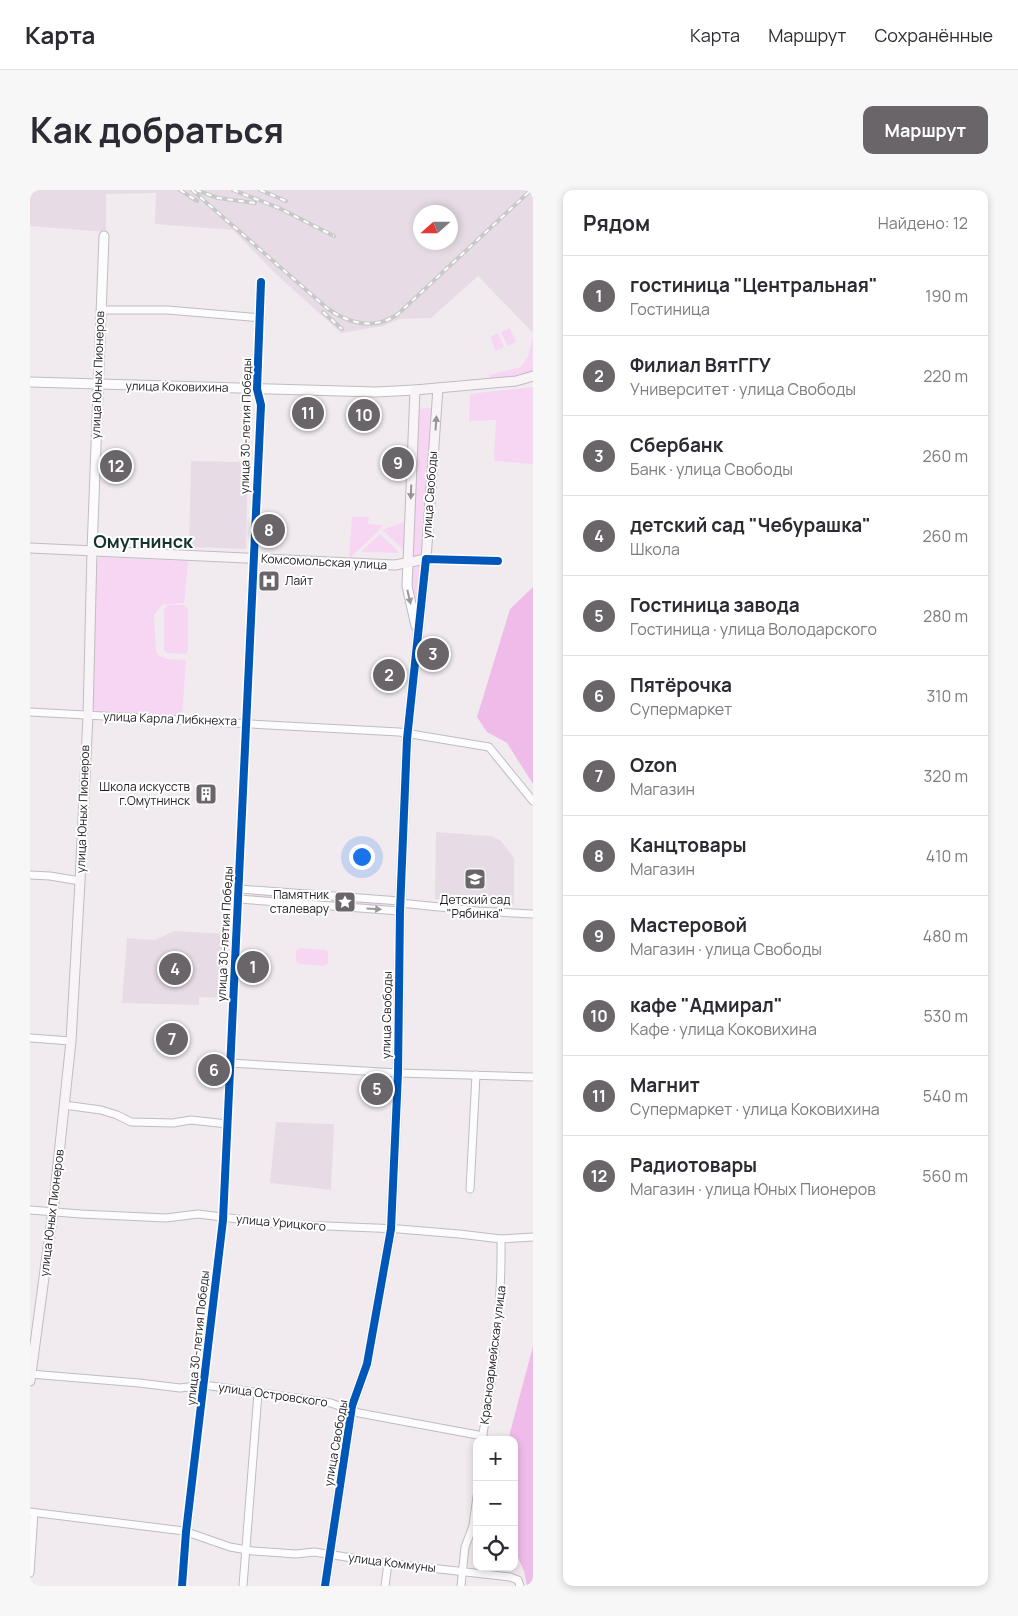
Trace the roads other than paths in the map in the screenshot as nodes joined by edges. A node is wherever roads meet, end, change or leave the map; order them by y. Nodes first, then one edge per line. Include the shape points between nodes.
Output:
1 (104, 236) dead end
2 (261, 282) dead end
3 (101, 310) junction
4 (261, 318) junction
5 (533, 376) edge
6 (30, 382) edge
7 (98, 385) junction
8 (438, 388) junction
9 (257, 389) junction
10 (414, 390) junction
11 (30, 548) edge
12 (92, 552) junction
13 (254, 559) junction
14 (426, 559) junction
15 (498, 561) dead end
16 (408, 563) junction
17 (418, 631) junction
18 (30, 712) edge
19 (88, 716) junction
20 (246, 723) junction
21 (408, 734) junction
22 (533, 801) edge
23 (30, 875) edge
24 (80, 881) junction
25 (239, 889) junction
26 (238, 899) junction
27 (400, 905) junction
28 (533, 914) edge
29 (30, 1038) edge
30 (71, 1041) junction
31 (229, 1063) junction
32 (398, 1073) junction
33 (476, 1075) junction
34 (533, 1076) edge
35 (64, 1106) junction
36 (227, 1124) junction
37 (470, 1189) dead end
38 (30, 1210) edge
39 (54, 1211) junction
40 (223, 1219) junction
41 (391, 1229) junction
42 (532, 1235) edge
43 (501, 1239) junction
44 (30, 1377) edge
45 (204, 1385) junction
46 (258, 1393) junction
47 (352, 1411) junction
48 (473, 1436) edge
49 (482, 1436) edge
50 (32, 1512) edge
51 (473, 1526) edge
52 (186, 1532) junction
53 (245, 1549) junction
54 (329, 1555) junction
55 (388, 1563) junction
56 (462, 1571) junction
57 (30, 1573) edge
58 (519, 1583) edge
59 (182, 1586) edge
60 (243, 1586) edge
61 (325, 1586) edge
62 (385, 1586) edge
63 (461, 1586) edge

1 - 3 street, улица Юных Пионеров
2 - 4 street, улица 30-летия Победы
3 - 4 street via 167,310
3 - 7 street, улица Юных Пионеров
4 - 9 street, улица 30-летия Победы
5 - 8 main road, улица Коковихина via 516,381
6 - 7 street, улица Коковихина
7 - 9 street, улица Коковихина
7 - 12 street, улица Юных Пионеров
8 - 10 main road, улица Коковихина
14 -> 8 main road, улица Свободы
9 - 10 street, улица Коковихина
9 - 13 street, улица 30-летия Победы via 260,405
10 -> 16 main road, улица Свободы
11 - 12 main road, Комсомольская улица
12 - 13 main road, Комсомольская улица
12 - 19 main road, улица Юных Пионеров
13 - 16 main road, Комсомольская улица
13 - 20 street, улица 30-летия Победы
14 - 15 street, Комсомольская улица
14 - 16 main road, Комсомольская улица
14 - 17 street, улица Свободы
16 -> 17 street, улица Свободы via 406,586
17 - 21 street, улица Свободы
18 - 19 street, улица Карла Либкнехта
19 - 20 street, улица Карла Либкнехта
19 - 24 main road, улица Юных Пионеров
20 - 21 street, улица Карла Либкнехта
20 - 25 street, улица 30-летия Победы
21 - 22 street, улица Карла Либкнехта via 489,747
21 - 27 street, улица Свободы
23 - 24 street
24 - 30 main road, улица Юных Пионеров
25 - 26 street, улица 30-летия Победы
25 - 27 street
26 -> 27 street
26 - 31 street, улица 30-летия Победы
27 - 28 street
27 - 32 street, улица Свободы
29 - 30 street
30 - 35 main road, улица Юных Пионеров
31 - 32 street
31 - 36 street, улица 30-летия Победы
32 - 33 street
32 - 41 street, улица Свободы
33 - 34 street
33 - 37 street
35 - 36 street via 101,1110 131,1122 191,1120
35 - 39 main road, улица Юных Пионеров
36 - 40 street, улица 30-летия Победы
38 - 39 street, улица Урицкого
39 - 40 street, улица Урицкого via 166,1218 198,1214
39 - 44 main road, улица Юных Пионеров
40 - 41 street, улица Урицкого
40 - 45 street, улица 30-летия Победы
41 - 43 street, улица Урицкого
41 - 47 street, улица Свободы via 367,1364
42 - 43 street, улица Урицкого
43 - 49 street, Красноармейская улица via 499,1316
44 - 45 street, улица Островского via 139,1382 180,1388
45 - 46 street, улица Островского
45 - 52 street, улица 30-летия Победы
46 - 47 street, улица Островского via 331,1403
46 - 53 street
47 - 48 street, улица Островского
47 - 54 street, улица Свободы
50 - 52 street, улица Коммуны
50 - 57 street
51 - 56 street via 466,1542
52 - 53 street, улица Коммуны
52 - 59 street, улица 30-летия Победы
53 - 54 street, улица Коммуны
53 - 60 street
54 - 55 street, улица Коммуны
54 - 61 street, улица Свободы
55 - 56 street, улица Коммуны
55 - 62 street
56 - 58 street, улица Коммуны via 510,1577
56 - 63 street

